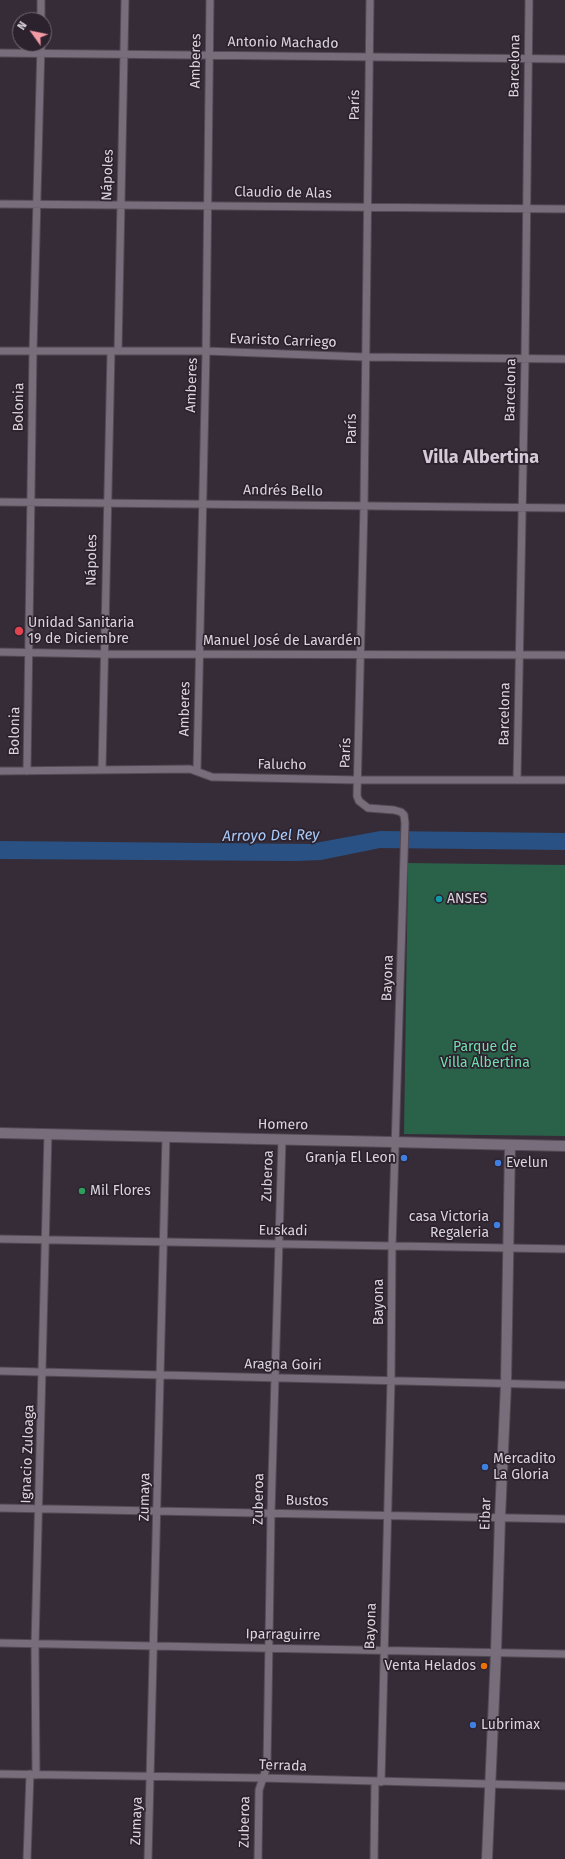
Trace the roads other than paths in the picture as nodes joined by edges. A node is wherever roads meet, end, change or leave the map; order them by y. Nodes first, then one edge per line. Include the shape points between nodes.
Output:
1 (40, 0) edge
2 (126, 0) edge
3 (210, 0) edge
4 (370, 0) edge
5 (529, 0) edge
6 (41, 12) edge
7 (0, 53) edge
8 (41, 53) junction
9 (124, 55) junction
10 (210, 55) junction
11 (369, 58) junction
12 (528, 59) junction
13 (565, 59) edge
14 (0, 204) edge
15 (36, 204) junction
16 (120, 204) junction
17 (208, 205) junction
18 (367, 207) junction
19 (527, 208) junction
20 (565, 209) edge
21 (0, 351) edge
22 (33, 351) junction
23 (114, 351) junction
24 (206, 352) junction
25 (365, 357) junction
26 (525, 359) junction
27 (565, 359) edge
28 (0, 502) edge
29 (30, 502) junction
30 (107, 502) junction
31 (202, 503) junction
32 (364, 505) junction
33 (522, 508) junction
34 (565, 508) edge
35 (0, 652) edge
36 (29, 652) junction
37 (103, 654) junction
38 (199, 654) junction
39 (362, 654) junction
40 (518, 654) junction
41 (565, 655) edge
42 (102, 770) junction
43 (197, 770) junction
44 (0, 771) edge
45 (27, 771) junction
46 (358, 780) junction
47 (517, 780) junction
48 (565, 780) edge
49 (405, 823) joint
50 (0, 1133) edge
51 (48, 1133) junction
52 (166, 1136) junction
53 (282, 1139) junction
54 (397, 1142) junction
55 (510, 1145) junction
56 (565, 1146) edge
57 (0, 1239) edge
58 (45, 1239) junction
59 (163, 1242) junction
60 (279, 1244) junction
61 (392, 1246) junction
62 (508, 1249) junction
63 (565, 1250) edge
64 (0, 1371) edge
65 (43, 1371) junction
66 (159, 1375) junction
67 (275, 1378) junction
68 (391, 1380) junction
69 (506, 1384) junction
70 (565, 1385) edge
71 (0, 1508) edge
72 (39, 1508) junction
73 (158, 1510) junction
74 (271, 1513) junction
75 (388, 1515) junction
76 (500, 1517) junction
77 (565, 1518) edge
78 (0, 1643) edge
79 (35, 1645) junction
80 (153, 1645) junction
81 (269, 1647) junction
82 (383, 1649) junction
83 (496, 1652) junction
84 (565, 1654) edge
85 (0, 1774) edge
86 (33, 1775) junction
87 (151, 1778) junction
88 (263, 1778) junction
89 (378, 1782) junction
90 (491, 1785) junction
91 (565, 1786) edge
92 (27, 1859) edge
93 (148, 1859) edge
94 (258, 1859) edge
95 (374, 1859) edge
96 (487, 1859) edge

1 - 6 street
2 - 9 street, Nápoles
3 - 10 street, Amberes
4 - 11 street, París
5 - 12 street, Barcelona
7 - 8 street, Antonio Machado
8 - 9 street, Antonio Machado
8 - 15 street, Bolonia
9 - 10 street, Antonio Machado
9 - 16 street, Nápoles
10 - 11 street, Antonio Machado
10 - 17 street, Amberes
11 - 12 street, Antonio Machado
11 - 18 street, París
12 - 13 street, Antonio Machado
12 - 19 street, Barcelona
14 - 15 street, Claudio de Alas
15 - 16 street, Claudio de Alas
15 - 22 street, Bolonia
16 - 17 street, Claudio de Alas
16 - 23 street, Nápoles
17 - 18 street, Claudio de Alas
17 - 24 street, Amberes
18 - 19 street, Claudio de Alas
18 - 25 street, París
19 - 20 street, Claudio de Alas
19 - 26 street, Barcelona
21 - 22 street, Evaristo Carriego
22 - 23 street, Evaristo Carriego
22 - 29 street, Bolonia
23 - 24 street, Evaristo Carriego
23 - 30 street, Nápoles
24 - 25 street, Evaristo Carriego
24 - 31 street, Amberes
25 - 26 street, Evaristo Carriego
25 - 32 street, París
26 - 27 street, Evaristo Carriego
26 - 33 street, Barcelona
28 - 29 street, Andrés Bello
29 - 30 street, Andrés Bello
29 - 36 street, Bolonia
30 - 31 street, Andrés Bello
30 - 37 street, Nápoles
31 - 32 street, Andrés Bello
31 - 38 street, Amberes
32 - 33 street, Andrés Bello
32 - 39 street, París
33 - 34 street, Andrés Bello
33 - 40 street, Barcelona
35 - 36 street, Manuel José de Lavardén
36 - 37 street, Manuel José de Lavardén
36 - 45 street, Bolonia
37 - 38 street, Manuel José de Lavardén
37 - 42 street, Nápoles
38 - 39 street, Manuel José de Lavardén
38 - 43 street, Amberes
39 - 40 street, Manuel José de Lavardén
39 - 46 street, París
40 - 41 street, Manuel José de Lavardén
40 - 47 street, Barcelona
42 - 43 street, Falucho
42 - 45 street, Falucho
43 - 46 street, Falucho via 212,777
44 - 45 street, Falucho
46 - 47 street, Falucho
46 - 49 street, París via 357,796 363,805 368,808 401,812
47 - 48 street, Falucho
49 - 54 street, Bayona
50 - 51 street, Homero
51 - 52 street, Homero
51 - 58 street, Ignacio Zuloaga
52 - 53 street, Homero
52 - 59 street, Zumaya
53 - 54 street, Homero
53 - 60 street, Zuberoa
54 - 55 street, Homero
54 - 61 street, Bayona
55 - 56 street, Homero
55 - 62 street, Eibar
57 - 58 street, Euskadi
58 - 59 street, Euskadi
58 - 65 street, Ignacio Zuloaga
59 - 60 street, Euskadi
59 - 66 street, Zumaya
60 - 61 street, Euskadi
60 - 67 street, Zuberoa
61 - 62 street, Euskadi
61 - 68 street, Bayona
62 - 63 street, Euskadi
62 - 69 street, Eibar
64 - 65 street, Aragna Goiri
65 - 66 street, Aragna Goiri
65 - 72 street, Ignacio Zuloaga
66 - 67 street, Aragna Goiri
66 - 73 street, Zumaya
67 - 68 street, Aragna Goiri
67 - 74 street, Zuberoa
68 - 69 street, Aragna Goiri
68 - 75 street, Bayona
69 - 70 street, Aragna Goiri
69 - 76 street, Eibar
71 - 72 street, Bustos
72 - 73 street, Bustos
72 - 79 street, Ignacio Zuloaga
73 - 74 street, Bustos
73 - 80 street, Zumaya
74 - 75 street, Bustos
74 - 81 street, Zuberoa
75 - 76 street, Bustos
75 - 82 street, Bayona
76 - 77 street, Bustos
76 - 83 street, Eibar
78 - 79 street, Iparraguirre
79 - 80 street, Iparraguirre
79 - 86 street, Ignacio Zuloaga
80 - 81 street, Iparraguirre
80 - 87 street, Zumaya
81 - 82 street, Iparraguirre
81 - 88 street, Zuberoa via 267,1766
82 - 83 street, Iparraguirre
82 - 89 street, Bayona
83 - 84 street, Iparraguirre
83 - 90 street, Eibar
85 - 86 street, Terrada
86 - 87 street, Terrada
86 - 92 street, Ignacio Zuloaga
87 - 88 street, Terrada
87 - 93 street, Zumaya
88 - 89 street, Terrada
88 - 94 street, Zuberoa via 259,1790
89 - 90 street, Terrada
89 - 95 street, Bayona
90 - 91 street, Terrada
90 - 96 street, Eibar

